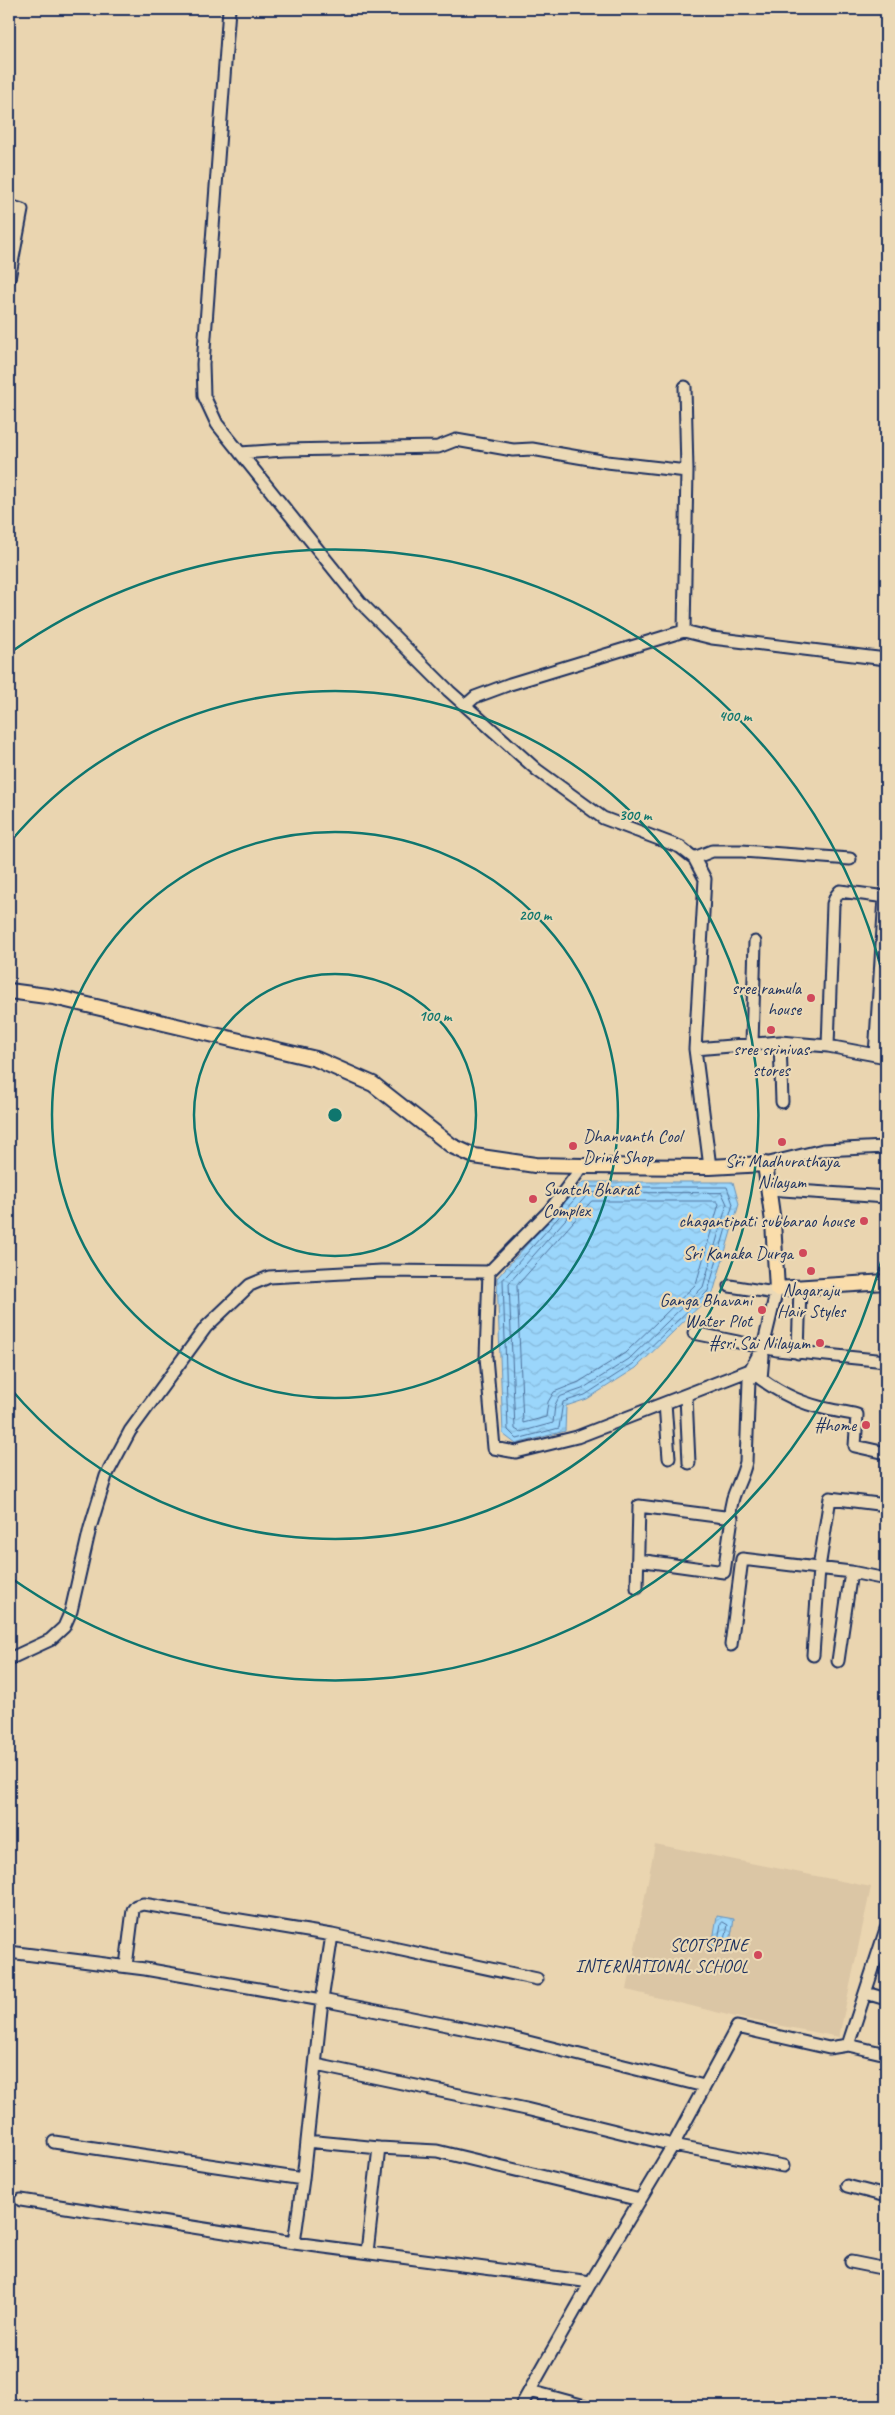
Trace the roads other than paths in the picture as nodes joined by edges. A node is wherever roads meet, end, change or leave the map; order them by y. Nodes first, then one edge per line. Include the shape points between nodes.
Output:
1 (229, 9) edge
2 (9, 206) edge
3 (9, 279) edge
4 (685, 387) dead end
5 (240, 453) junction
6 (687, 470) junction
7 (684, 631) junction
8 (886, 659) edge
9 (466, 705) junction
10 (694, 858) junction
11 (850, 859) dead end
12 (886, 897) edge
13 (755, 942) dead end
14 (9, 990) edge
15 (780, 1042) junction
16 (752, 1044) junction
17 (828, 1046) junction
18 (696, 1049) junction
19 (881, 1056) edge
20 (782, 1102) dead end
21 (886, 1148) edge
22 (765, 1164) junction
23 (583, 1166) junction
24 (710, 1167) junction
25 (768, 1189) junction
26 (886, 1197) edge
27 (489, 1272) junction
28 (886, 1282) edge
29 (730, 1286) dead end
30 (800, 1287) junction
31 (776, 1291) junction
32 (694, 1333) dead end
33 (761, 1350) junction
34 (798, 1353) junction
35 (886, 1361) edge
36 (755, 1374) junction
37 (686, 1396) junction
38 (665, 1404) junction
39 (886, 1453) edge
40 (669, 1458) dead end
41 (689, 1463) dead end
42 (886, 1505) edge
43 (730, 1518) junction
44 (727, 1557) junction
45 (742, 1559) junction
46 (638, 1560) junction
47 (819, 1568) junction
48 (851, 1572) junction
49 (886, 1579) edge
50 (637, 1588) dead end
51 (731, 1645) dead end
52 (813, 1655) dead end
53 (9, 1659) edge
54 (838, 1661) dead end
55 (886, 1930) edge
56 (332, 1935) junction
57 (9, 1952) edge
58 (126, 1966) junction
59 (537, 1979) dead end
60 (866, 1993) junction
61 (886, 1999) edge
62 (322, 2000) junction
63 (848, 2045) junction
64 (886, 2054) edge
65 (316, 2066) junction
66 (704, 2086) junction
67 (307, 2141) junction
68 (54, 2142) dead end
69 (673, 2145) junction
70 (380, 2148) junction
71 (783, 2166) dead end
72 (303, 2179) junction
73 (848, 2186) dead end
74 (886, 2196) edge
75 (21, 2200) dead end
76 (640, 2200) junction
77 (294, 2243) junction
78 (367, 2252) junction
79 (851, 2262) dead end
80 (886, 2269) edge
81 (591, 2282) junction
82 (530, 2391) junction
83 (521, 2406) edge
84 (585, 2406) edge

1 - 5 street via 203,364 204,396 217,424
2 - 3 street via 22,210
4 - 6 street
5 - 6 street via 438,447 456,440 513,450 532,449 607,462
5 - 9 street via 360,602
6 - 7 street
7 - 8 street via 712,638
7 - 9 street via 510,684 475,697
9 - 10 street via 537,770 603,818 680,847
10 - 11 street via 712,852 742,851
10 - 18 street via 705,879
12 - 17 street via 840,891 836,896 833,904
12 - 19 street
13 - 16 street
14 - 23 main road via 54,997 316,1058 372,1084 452,1146 474,1156 535,1165
15 - 16 street
15 - 17 street
15 - 20 street
16 - 18 street
17 - 19 street
18 - 24 street
21 - 22 street via 823,1150
22 - 24 main road
22 - 25 main road
23 - 24 main road
23 - 27 street via 550,1210
25 - 26 street
25 - 31 main road
27 - 38 street via 486,1357 494,1448 516,1452 577,1437
27 - 53 street via 353,1272 269,1277 250,1285 206,1327 130,1431 106,1476 64,1627 50,1640
28 - 30 main road
29 - 31 street
30 - 31 main road
30 - 34 street
31 - 33 street
32 - 33 street
33 - 34 street
33 - 36 street
34 - 35 street
36 - 37 street
36 - 39 street via 800,1400 857,1415 855,1446
36 - 43 street via 749,1380 746,1462 732,1494
37 - 38 street
37 - 41 street
38 - 40 street
42 - 47 street via 830,1498
43 - 44 street
43 - 46 street via 639,1506
44 - 45 street
44 - 46 street via 724,1572
45 - 47 street
45 - 51 street
46 - 50 street
47 - 48 street
47 - 52 street
48 - 49 street
48 - 54 street
55 - 60 street
56 - 58 street via 140,1904 133,1910
56 - 59 street
56 - 62 street
57 - 58 street
58 - 62 street
60 - 61 street
60 - 63 street
62 - 65 street
62 - 66 street via 512,2038
63 - 64 street
63 - 66 street via 829,2048 737,2027
65 - 67 street
65 - 69 street via 526,2109
66 - 69 street
67 - 70 street
67 - 72 street
68 - 72 street
69 - 71 street
69 - 76 street
70 - 76 street via 436,2151
70 - 78 street
72 - 77 street
73 - 74 street
75 - 77 street
76 - 81 street
77 - 78 street
78 - 81 street
79 - 80 street
81 - 82 street
82 - 83 street
82 - 84 street

